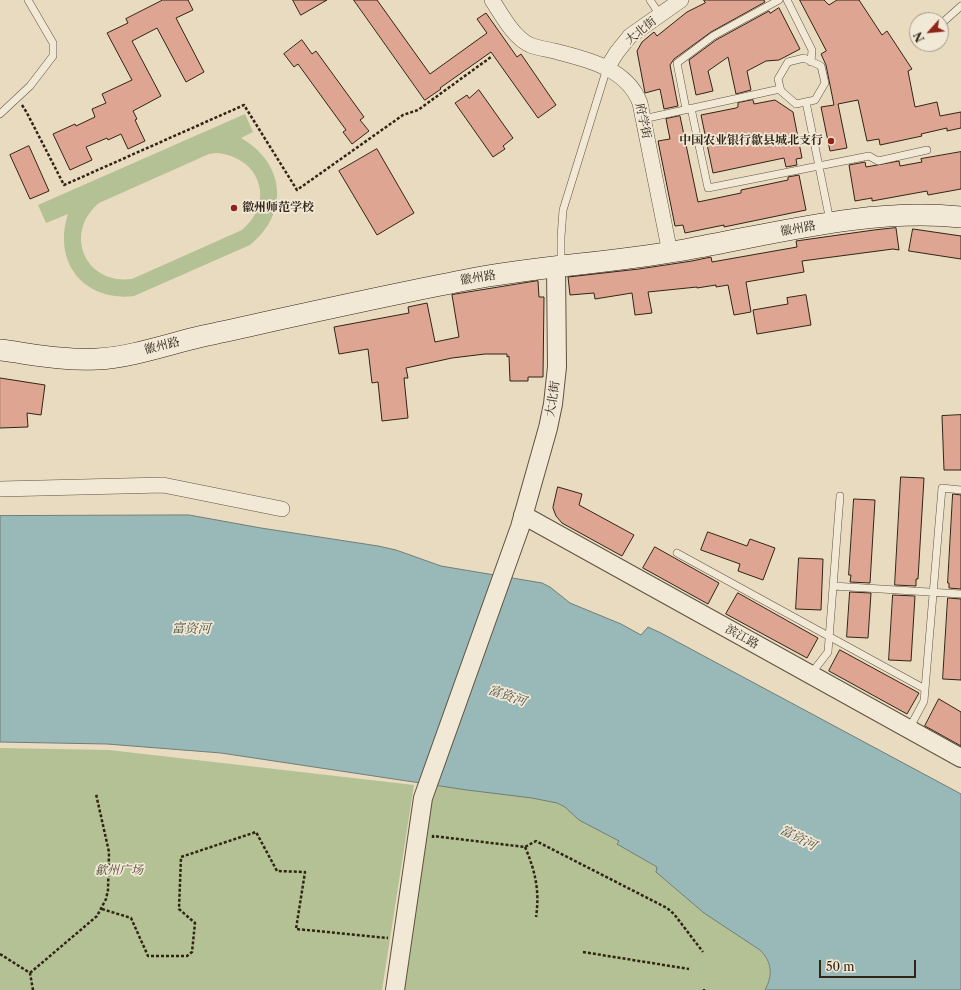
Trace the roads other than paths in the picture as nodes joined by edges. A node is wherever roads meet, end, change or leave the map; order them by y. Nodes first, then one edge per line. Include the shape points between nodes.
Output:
1 (28, 0) edge
2 (492, 0) edge
3 (650, 0) edge
4 (681, 0) edge
5 (779, 0) edge
6 (787, 0) edge
7 (961, 6) edge
8 (660, 15) junction
9 (949, 17) edge
10 (810, 62) junction
11 (607, 68) junction
12 (780, 88) junction
13 (806, 102) junction
14 (689, 109) junction
15 (0, 114) edge
16 (643, 119) junction
17 (927, 150) dead end
18 (819, 166) junction
19 (961, 217) edge
20 (831, 223) junction
21 (670, 253) junction
22 (559, 266) junction
23 (0, 350) edge
24 (0, 488) edge
25 (961, 490) edge
26 (840, 496) dead end
27 (282, 509) dead end
28 (522, 521) junction
29 (676, 553) dead end
30 (833, 586) junction
31 (933, 592) junction
32 (961, 594) edge
33 (830, 637) junction
34 (811, 675) junction
35 (925, 689) junction
36 (909, 729) junction
37 (961, 758) edge
38 (395, 990) edge

1 - 15 lane via 53,43 53,56 34,81
2 - 11 street, 府学街 via 514,32 530,45 578,57
3 - 8 lane
4 - 8 street, 大北街
5 - 14 lane via 713,36 677,63
6 - 10 lane via 812,50
7 - 9 lane
8 - 11 street, 大北街 via 630,36
10 - 12 lane via 804,58 788,62 778,80
10 - 13 lane via 821,66 825,83 815,100
11 - 16 street, 府学街 via 633,89 640,103
11 - 22 lane via 563,210
12 - 13 lane via 781,92 796,104
12 - 14 lane
13 - 18 lane
14 - 16 lane
14 - 18 lane via 708,188
16 - 21 street, 府学街
17 - 18 lane via 878,161 869,156
18 - 20 lane
19 - 20 main road, 徽州路 via 920,215
20 - 21 main road, 徽州路
21 - 22 main road, 徽州路
22 - 23 main road, 徽州路 via 468,280 192,338 111,358 72,359
22 - 28 street, 大北街 via 557,368 553,404
24 - 27 street via 164,485
25 - 31 lane via 942,488
26 - 30 lane
28 - 34 street, 滨江路
28 - 38 street, 大北街 via 423,798
29 - 33 lane
30 - 31 lane
30 - 33 lane
31 - 32 lane
31 - 35 lane
33 - 34 lane via 828,652
33 - 35 lane
34 - 36 street, 滨江路
35 - 36 lane via 924,701
36 - 37 street, 滨江路

